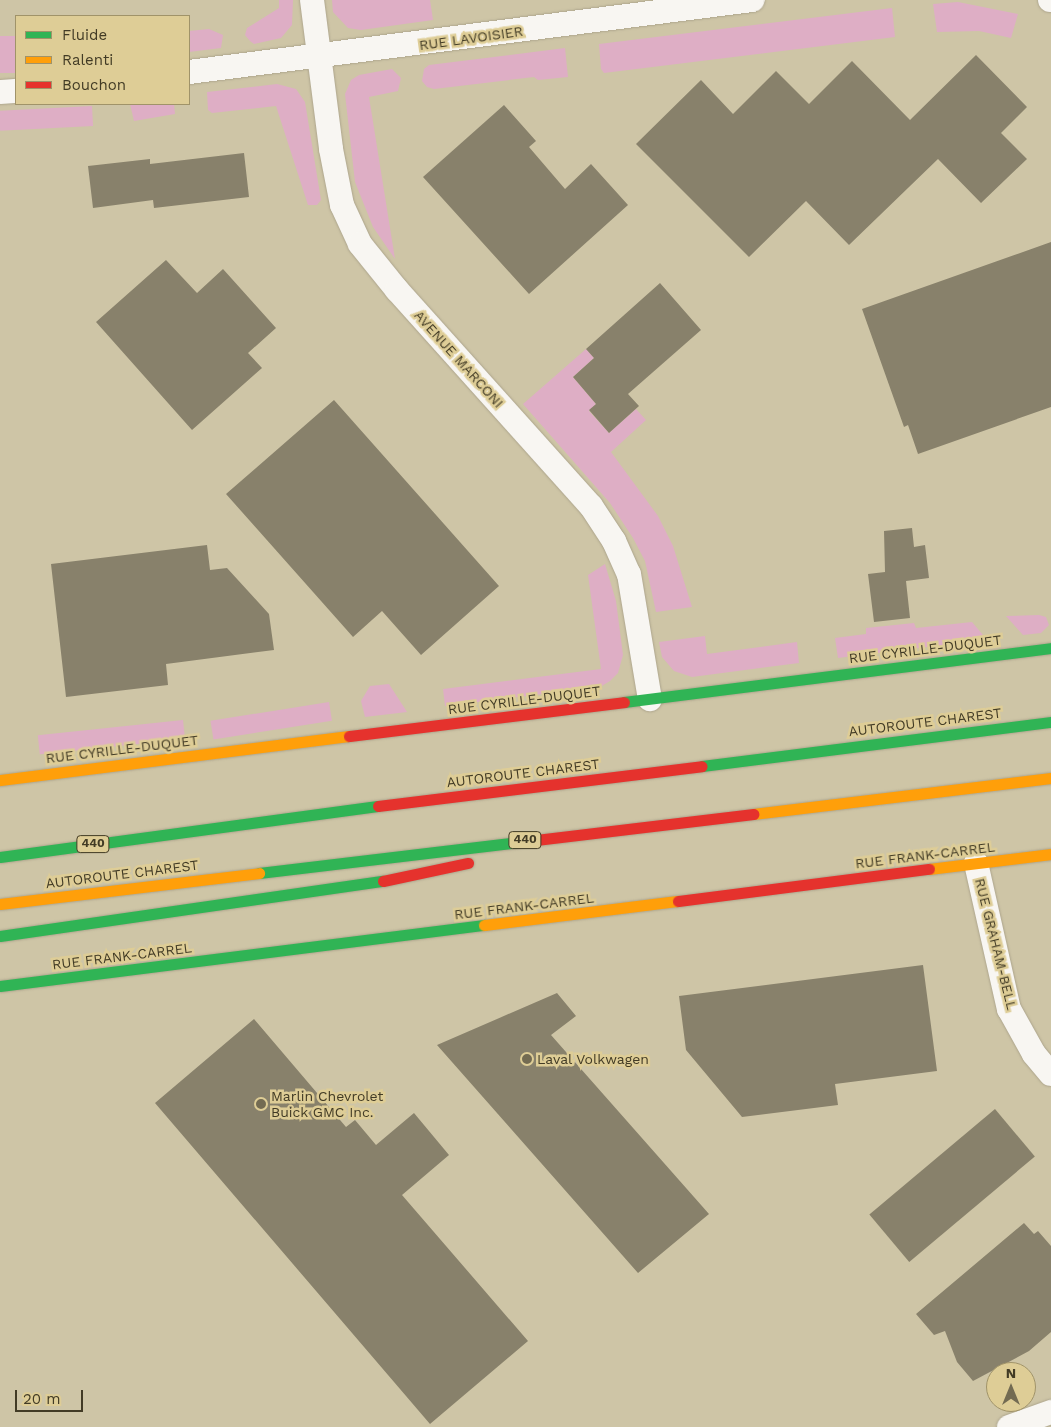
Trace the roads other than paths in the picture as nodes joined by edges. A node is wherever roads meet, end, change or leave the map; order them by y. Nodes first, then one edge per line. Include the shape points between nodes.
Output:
1 (312, 0) edge
2 (752, 0) edge
3 (319, 58) junction
4 (190, 72) edge
5 (15, 91) edge
6 (0, 92) edge
7 (1051, 648) edge
8 (650, 699) junction
9 (1051, 722) edge
10 (1051, 778) edge
11 (0, 780) edge
12 (652, 824) junction
13 (186, 830) junction
14 (20, 842) dead end
15 (1051, 854) edge
16 (0, 857) edge
17 (976, 863) junction
18 (0, 904) edge
19 (0, 936) edge
20 (0, 986) edge
21 (1051, 1074) edge
22 (1051, 1412) edge
23 (1009, 1427) edge

1 - 3 street, AVENUE MARCONI
2 - 3 street, RUE LAVOISIER
3 - 4 street, RUE LAVOISIER
3 - 8 street, AVENUE MARCONI via 342,205 360,244 397,290 591,506 614,541 629,574
5 - 6 street
7 - 8 main road, RUE CYRILLE-DUQUET
8 - 11 main road, RUE CYRILLE-DUQUET
9 - 13 main road, AUTOROUTE CHAREST / 440
10 - 12 main road, AUTOROUTE CHAREST / 440
12 - 18 main road, AUTOROUTE CHAREST / 440
12 - 19 main road via 364,885
13 - 14 main road
13 - 16 main road, AUTOROUTE CHAREST / 440
15 - 17 main road, RUE FRANK-CARREL
17 - 20 main road, RUE FRANK-CARREL
17 - 21 street, RUE GRAHAM-BELL via 1009,1008 1034,1054
22 - 23 street

